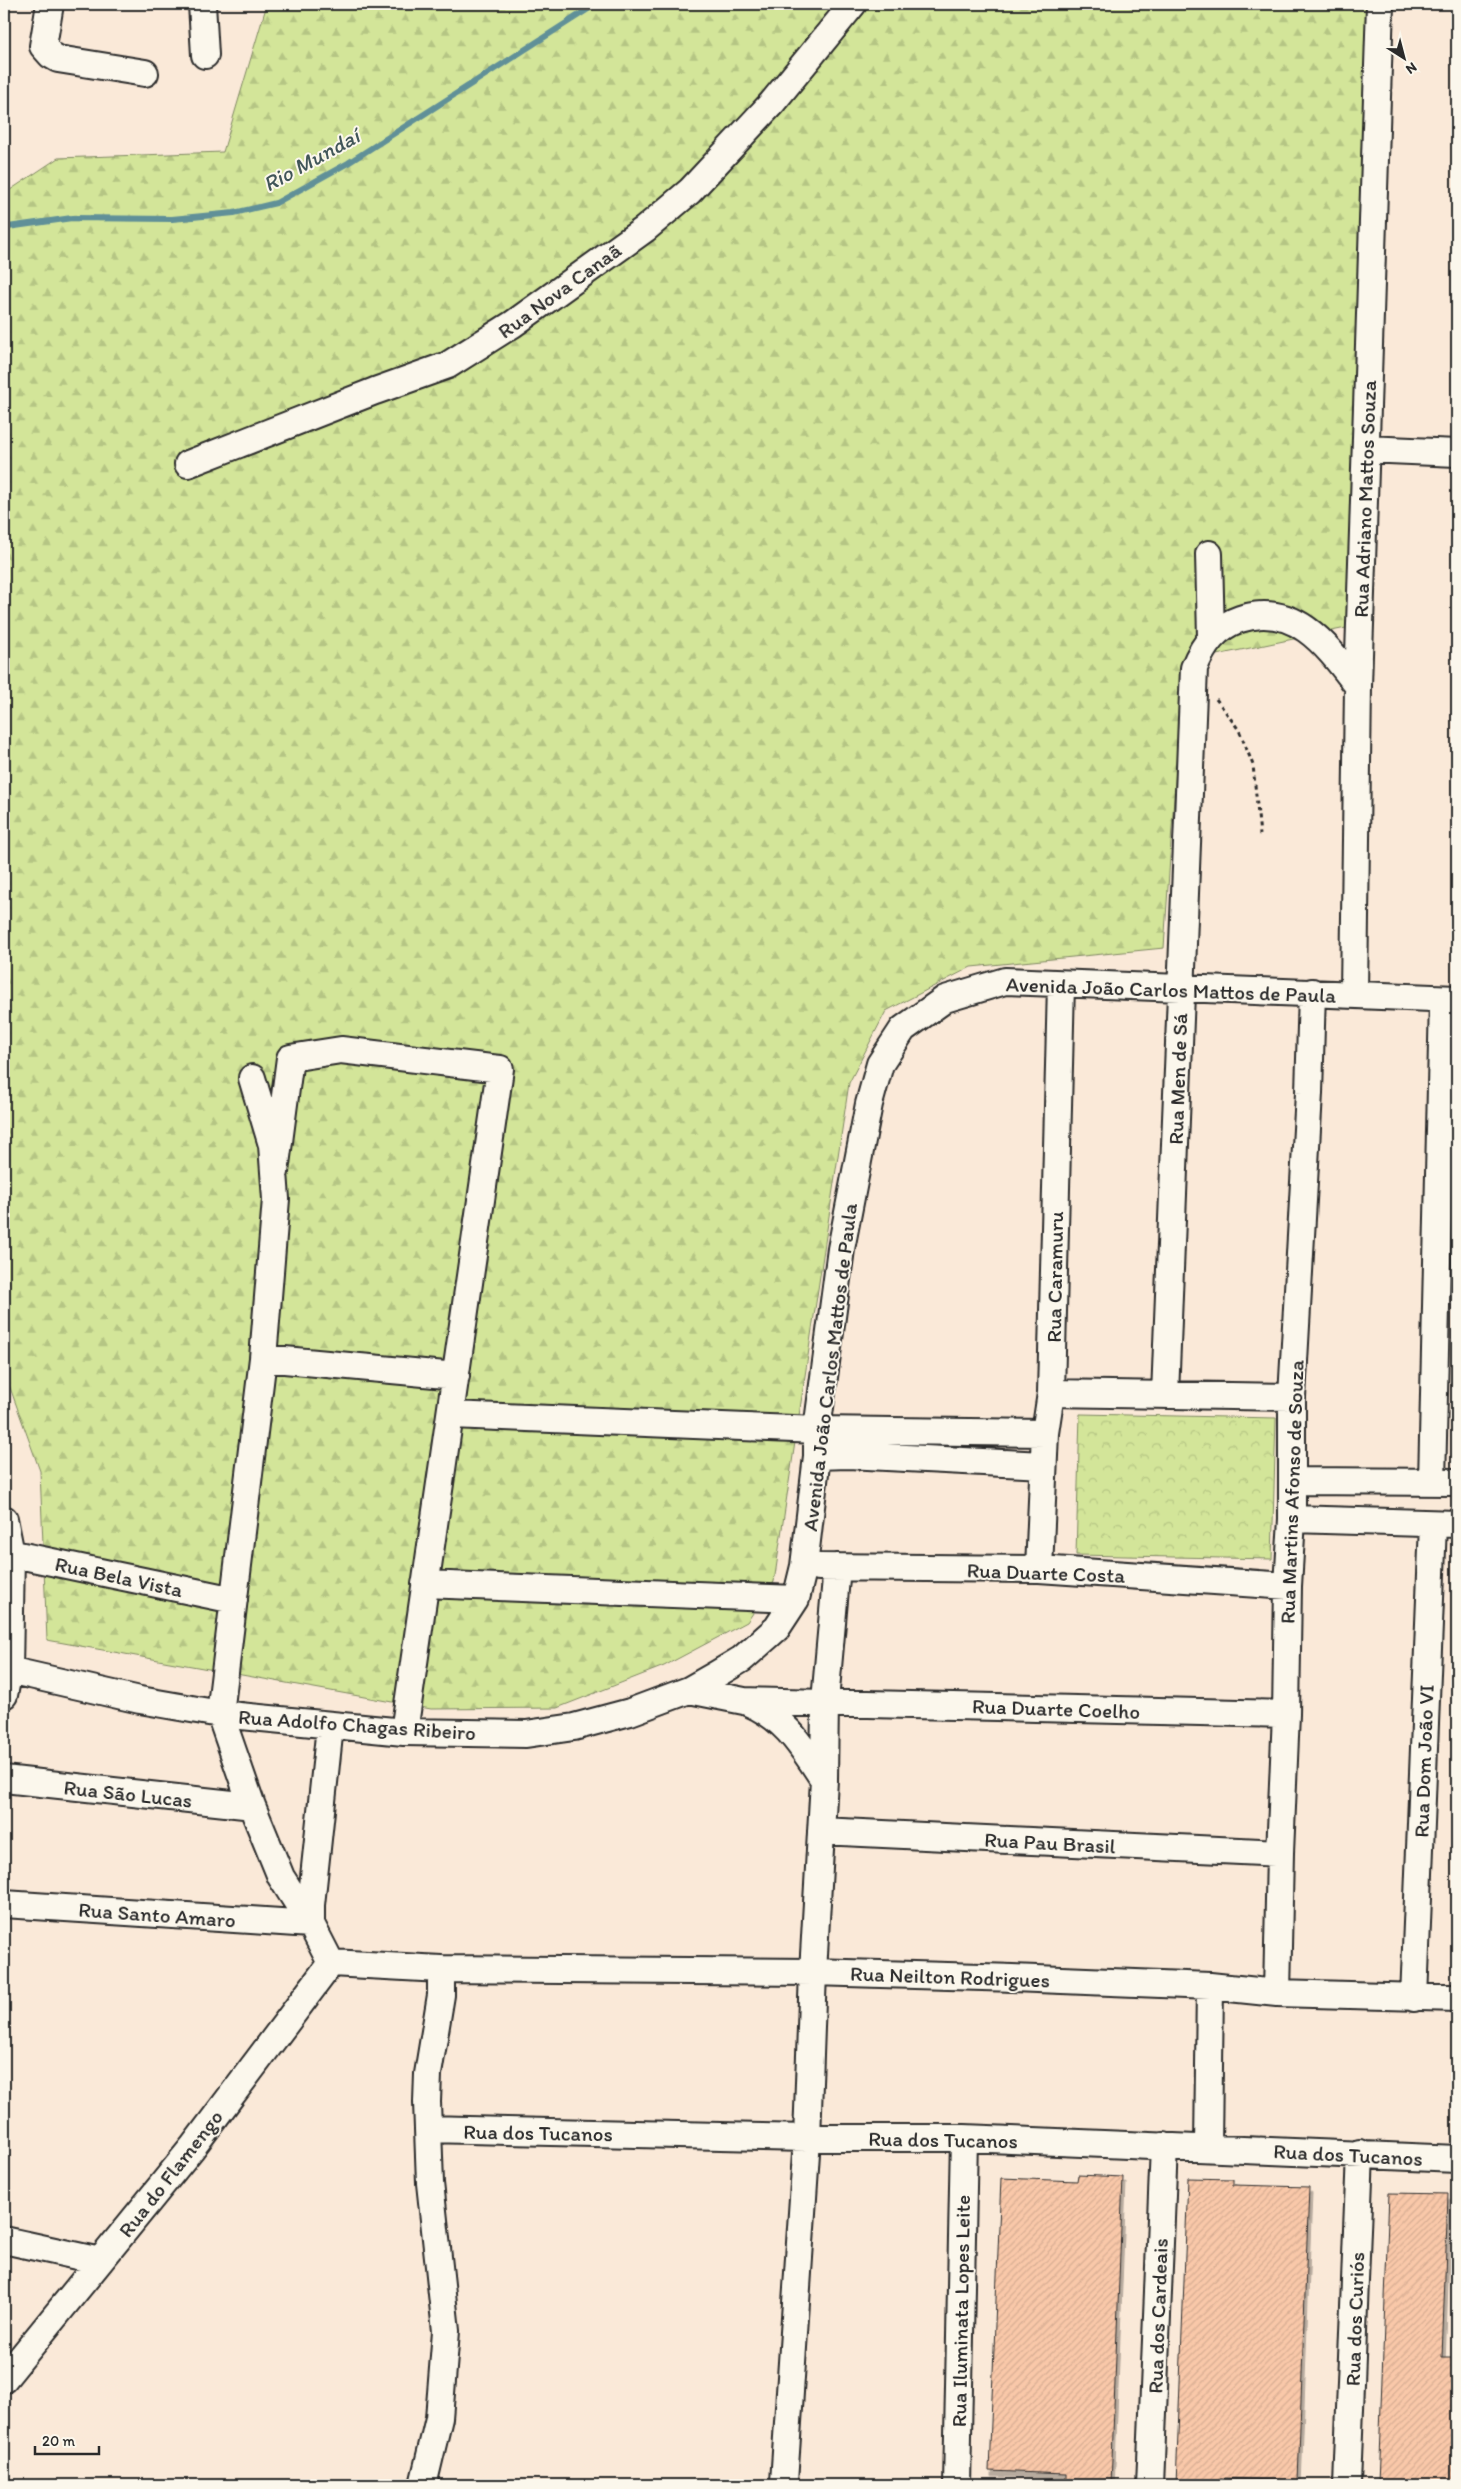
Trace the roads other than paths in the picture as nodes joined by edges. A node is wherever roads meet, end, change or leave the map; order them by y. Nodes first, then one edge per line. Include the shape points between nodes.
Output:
1 (50, 4) edge
2 (202, 4) edge
3 (853, 4) edge
4 (1380, 4) edge
5 (205, 55) dead end
6 (145, 73) dead end
7 (1366, 449) junction
8 (1457, 453) edge
9 (188, 464) dead end
10 (1209, 554) dead end
11 (1219, 630) junction
12 (1358, 686) junction
13 (1061, 984) junction
14 (1180, 988) junction
15 (1312, 992) junction
16 (1354, 994) junction
17 (1450, 999) edge
18 (252, 1078) dead end
19 (275, 1172) junction
20 (263, 1358) junction
21 (456, 1376) junction
22 (1051, 1393) junction
23 (1165, 1395) junction
24 (1292, 1397) junction
25 (452, 1415) junction
26 (817, 1430) junction
27 (1045, 1433) junction
28 (817, 1456) junction
29 (1043, 1465) junction
30 (1293, 1481) junction
31 (1445, 1482) edge
32 (4, 1519) edge
33 (1292, 1520) junction
34 (1445, 1524) edge
35 (8, 1553) edge
36 (804, 1566) junction
37 (837, 1567) junction
38 (1039, 1569) junction
39 (425, 1584) junction
40 (1288, 1586) junction
41 (796, 1599) junction
42 (234, 1600) junction
43 (6, 1670) edge
44 (689, 1690) junction
45 (4, 1696) edge
46 (744, 1701) junction
47 (825, 1701) junction
48 (220, 1714) junction
49 (1286, 1714) junction
50 (330, 1726) junction
51 (404, 1732) junction
52 (4, 1779) edge
53 (824, 1780) junction
54 (252, 1806) junction
55 (821, 1831) junction
56 (1280, 1853) junction
57 (4, 1904) edge
58 (311, 1924) junction
59 (331, 1962) junction
60 (441, 1969) junction
61 (813, 1972) junction
62 (1210, 1986) junction
63 (1277, 1993) junction
64 (1414, 1998) junction
65 (1457, 1998) edge
66 (428, 2129) junction
67 (807, 2138) junction
68 (964, 2138) junction
69 (1164, 2146) junction
70 (1208, 2147) junction
71 (1360, 2153) junction
72 (1457, 2159) edge
73 (4, 2240) edge
74 (100, 2261) junction
75 (4, 2379) edge
76 (784, 2482) dead end
77 (423, 2485) edge
78 (957, 2485) edge
79 (1150, 2485) edge
80 (1347, 2485) edge

1 - 6 street via 43,46 51,55 58,59
2 - 5 street
3 - 9 street, Rua Nova Canaã via 772,103 690,191 645,228 513,324 448,365
4 - 7 street, Rua Adriano Mattos Souza
7 - 8 street
7 - 12 street, Rua Adriano Mattos Souza
10 - 11 street
11 - 12 street via 1265,614 1296,622 1330,649
11 - 14 street, Rua Men de Sá via 1200,652 1194,668
12 - 16 street, Rua Adriano Mattos Souza
13 - 14 street, Avenida João Carlos Mattos de Paula
13 - 22 street, Rua Caramuru
13 - 26 street, Avenida João Carlos Mattos de Paula via 1005,981 945,999 903,1029 880,1064 869,1104 841,1249
14 - 15 street, Avenida João Carlos Mattos de Paula
14 - 23 street, Rua Men de Sá
15 - 16 street, Avenida João Carlos Mattos de Paula
15 - 24 street, Rua Martins Afonso de Souza
16 - 17 street, Avenida João Carlos Mattos de Paula
17 - 31 street
18 - 19 street via 272,1145
19 - 20 street via 276,1199
19 - 21 street via 290,1058 342,1050 500,1069
20 - 21 street
20 - 42 street
21 - 25 street
22 - 23 street
22 - 27 street, Rua Caramuru
23 - 24 street
24 - 30 street, Rua Martins Afonso de Souza
25 - 26 street
25 - 39 street
26 - 27 street
26 - 28 street, Avenida João Carlos Mattos de Paula
27 - 29 street, Rua Caramuru
28 - 29 street
28 - 36 street, Avenida João Carlos Mattos de Paula
29 - 38 street, Rua Caramuru
30 - 31 street
30 - 33 street, Rua Martins Afonso de Souza
32 - 35 street
33 - 34 street
33 - 40 street, Rua Martins Afonso de Souza
34 - 64 street, Rua Dom João VI
35 - 42 street, Rua Bela Vista
35 - 43 street
36 - 37 street, Rua Duarte Costa
36 - 41 street, Avenida João Carlos Mattos de Paula
37 - 38 street, Rua Duarte Costa
37 - 47 street
38 - 40 street, Rua Duarte Costa
39 - 41 street
39 - 51 street
40 - 49 street, Rua Martins Afonso de Souza
41 - 44 street, Avenida João Carlos Mattos de Paula via 777,1628 742,1659
42 - 48 street
43 - 45 street
43 - 48 street, Rua Adolfo Chagas Ribeiro
44 - 46 street
44 - 51 street, Rua Adolfo Chagas Ribeiro via 630,1712 574,1727 526,1734
46 - 47 street, Rua Duarte Coelho
46 - 53 street via 766,1710 785,1726
47 - 49 street, Rua Duarte Coelho
47 - 53 street
48 - 50 street, Rua Adolfo Chagas Ribeiro
48 - 54 street
49 - 56 street, Rua Martins Afonso de Souza
50 - 51 street, Rua Adolfo Chagas Ribeiro
50 - 58 street
52 - 54 street, Rua São Lucas
53 - 55 street
54 - 58 street via 281,1877
55 - 56 street, Rua Pau Brasil
55 - 61 street
56 - 63 street, Rua Martins Afonso de Souza
57 - 58 street, Rua Santo Amaro
58 - 59 street
59 - 60 street, Rua Neilton Rodrigues
59 - 74 street, Rua do Flamengo via 192,2148
60 - 61 street, Rua Neilton Rodrigues
60 - 66 street via 441,1995 428,2074
61 - 62 street, Rua Neilton Rodrigues
61 - 67 street
62 - 63 street, Rua Neilton Rodrigues
62 - 70 street
63 - 64 street, Rua Neilton Rodrigues
64 - 65 street, Rua Neilton Rodrigues
66 - 67 street, Rua dos Tucanos
66 - 77 street via 430,2183 446,2331 439,2418
67 - 68 street, Rua dos Tucanos
67 - 76 street
68 - 69 street, Rua dos Tucanos
68 - 78 street, Rua Iluminata Lopes Leite
69 - 70 street, Rua dos Tucanos
69 - 79 street, Rua dos Cardeais
70 - 71 street, Rua dos Tucanos
71 - 72 street, Rua dos Tucanos
71 - 80 street, Rua dos Curiós
73 - 74 street
74 - 75 street, Rua do Flamengo

